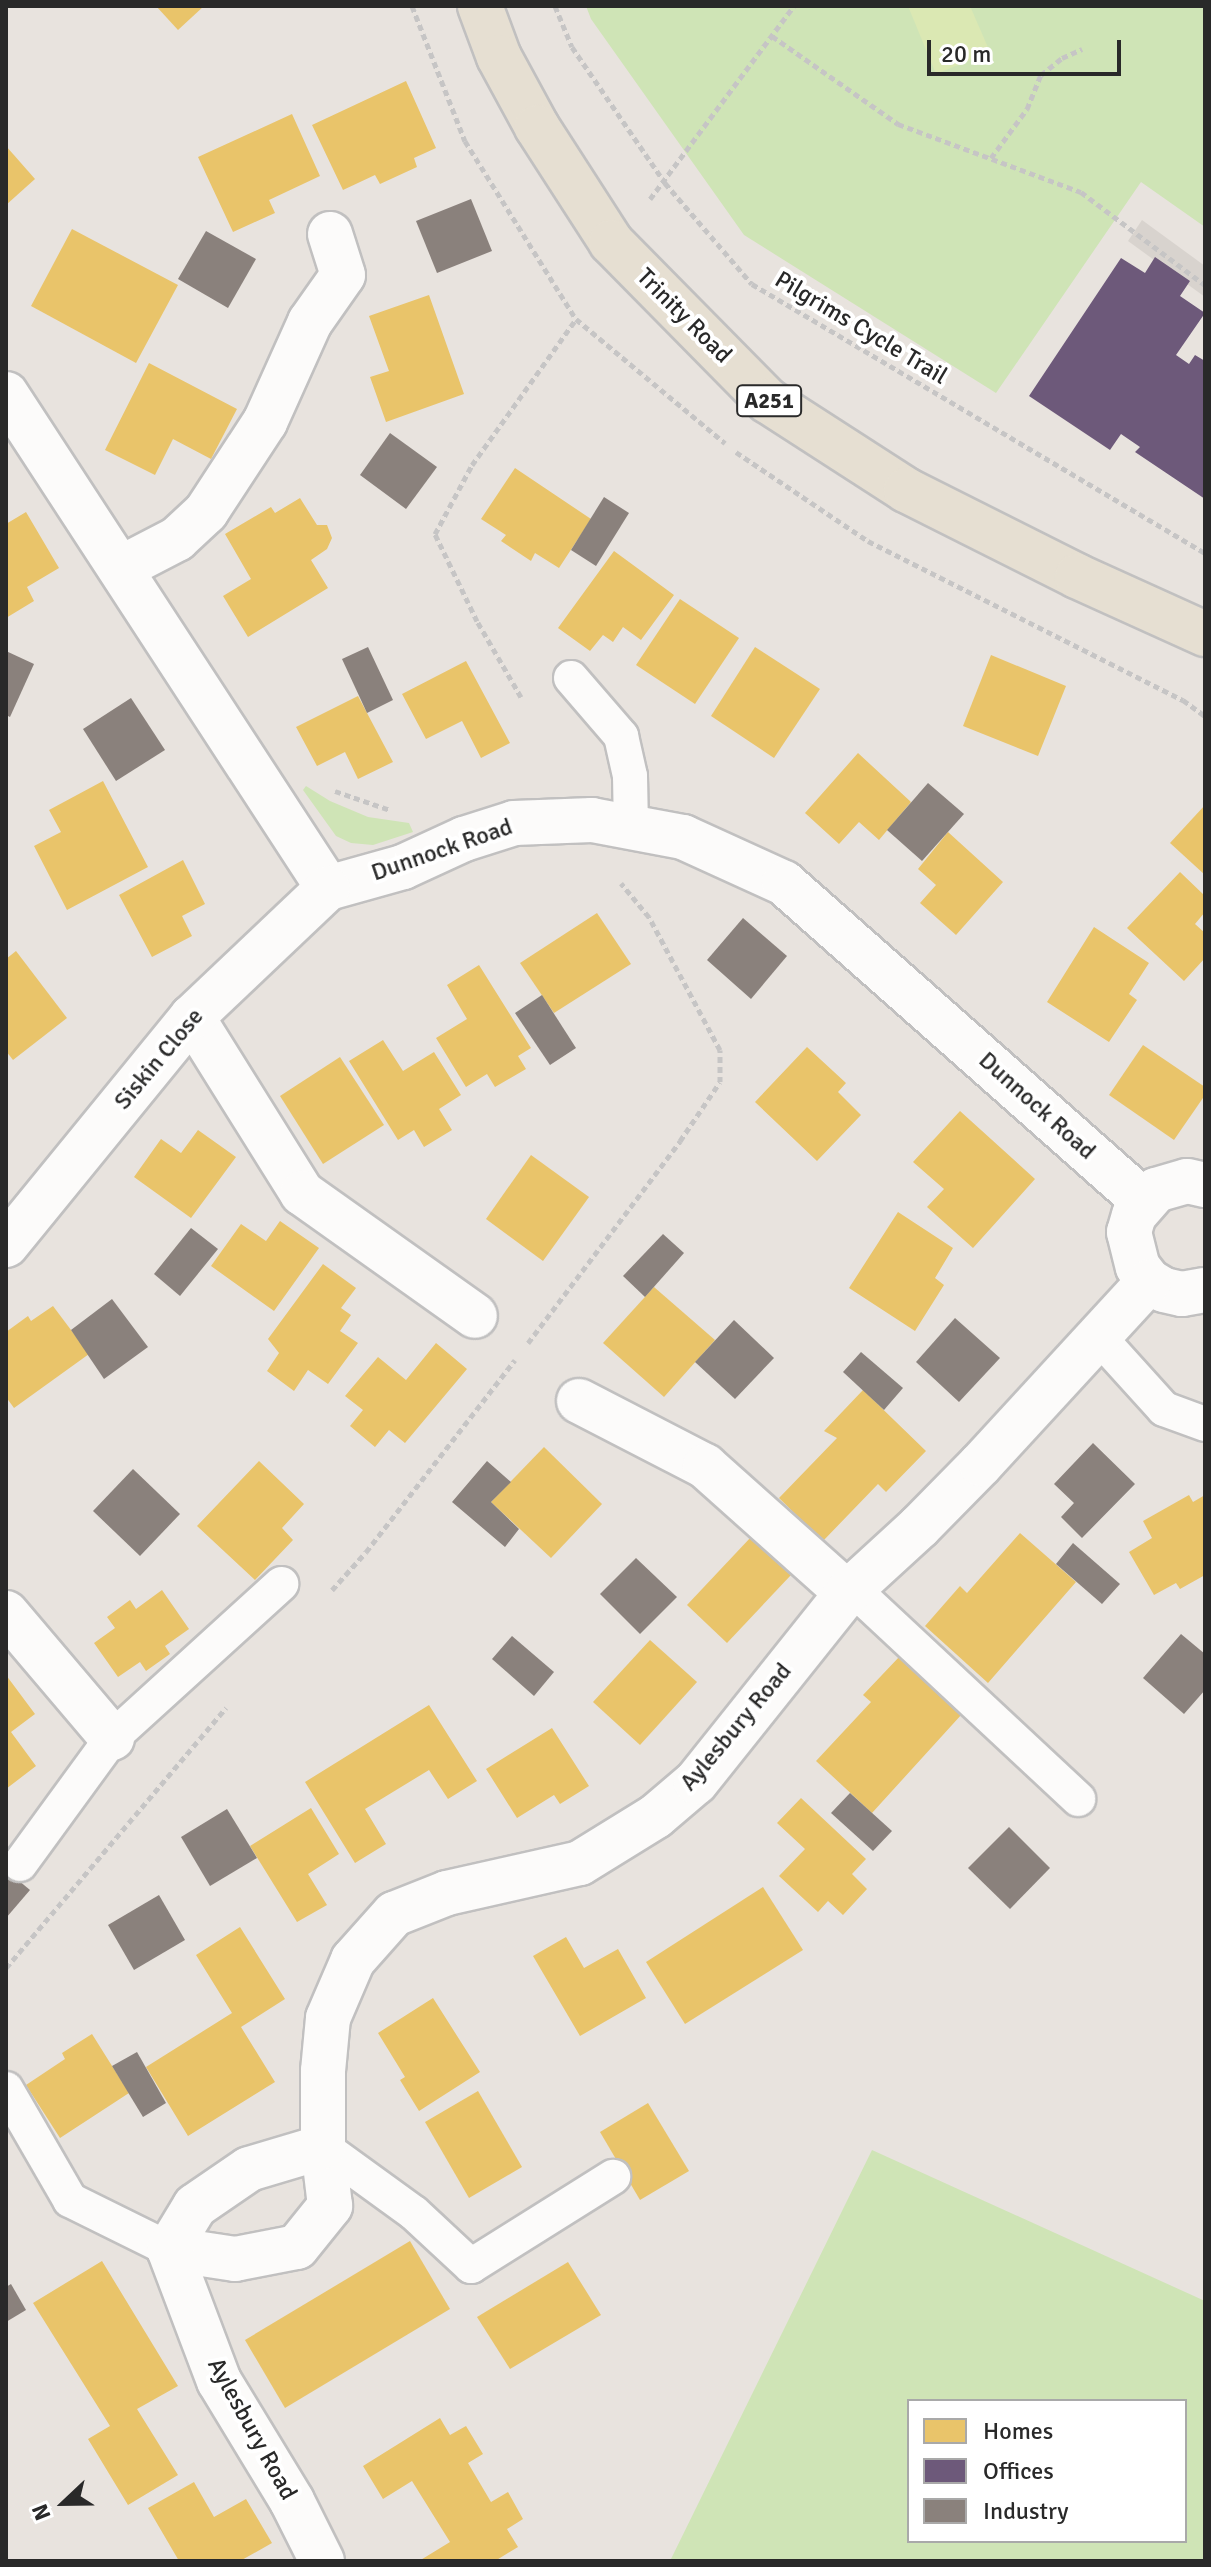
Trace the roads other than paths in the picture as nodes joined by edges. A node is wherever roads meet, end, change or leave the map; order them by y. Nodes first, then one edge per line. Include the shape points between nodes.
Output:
1 (480, 6) edge
2 (330, 234) dead end
3 (6, 394) edge
4 (22, 454) edge
5 (121, 568) junction
6 (1205, 634) edge
7 (571, 678) dead end
8 (611, 823) junction
9 (328, 888) junction
10 (192, 1017) junction
11 (1205, 1185) edge
12 (1143, 1201) junction
13 (6, 1245) edge
14 (1149, 1281) junction
15 (1205, 1290) edge
16 (475, 1316) dead end
17 (1098, 1336) junction
18 (579, 1401) dead end
19 (1205, 1424) edge
20 (281, 1584) dead end
21 (850, 1591) junction
22 (6, 1613) edge
23 (112, 1738) junction
24 (1078, 1799) dead end
25 (20, 1864) dead end
26 (6, 2089) edge
27 (323, 2147) junction
28 (613, 2177) dead end
29 (169, 2249) junction
30 (322, 2561) edge

1 - 6 main road, Trinity Road / A251 via 499,57 537,127 611,242 768,401 906,490
2 - 5 street via 343,275 310,322 265,422 206,512 177,539
3 - 4 street
4 - 5 street
5 - 9 street
7 - 8 lane via 621,736 630,776
8 - 9 street, Dunnock Road via 514,823 403,867
8 - 12 street, Dunnock Road via 683,837 784,883
9 - 10 street, Siskin Close
10 - 13 street, Siskin Close
10 - 16 street via 302,1193
11 - 12 street via 1171,1183
12 - 14 street via 1129,1232 1134,1259
14 - 15 street via 1182,1294
14 - 17 street, Aylesbury Road
17 - 19 lane via 1164,1409
17 - 21 street, Aylesbury Road via 919,1527
18 - 21 street via 705,1466
20 - 23 lane
21 - 24 lane
21 - 27 street, Aylesbury Road via 696,1782 656,1816 580,1863 447,1893 394,1914 353,1960 328,2018
22 - 23 street
23 - 25 lane
26 - 29 lane via 70,2200
27 - 28 lane via 414,2213 471,2266
27 - 29 street via 249,2169 195,2206
27 - 29 street, Aylesbury Road via 330,2206 297,2247 235,2259
29 - 30 street, Aylesbury Road via 219,2381

